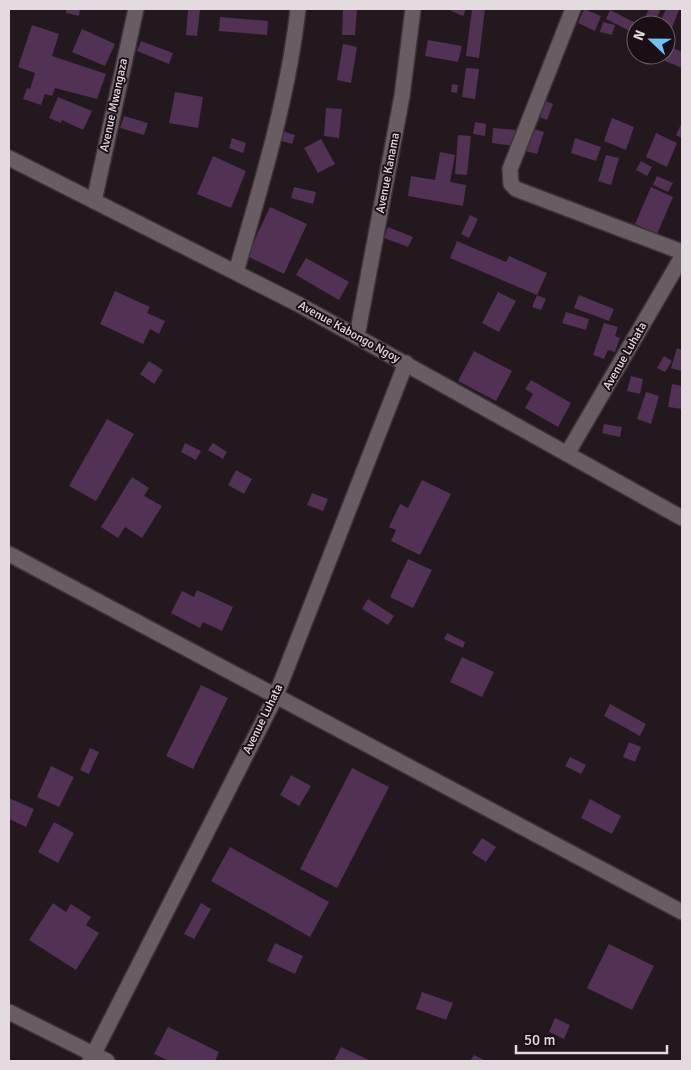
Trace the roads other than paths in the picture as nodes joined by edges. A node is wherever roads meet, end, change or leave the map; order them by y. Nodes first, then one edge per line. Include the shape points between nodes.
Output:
1 (136, 9) edge
2 (298, 9) edge
3 (413, 9) edge
4 (573, 9) edge
5 (9, 158) edge
6 (94, 201) junction
7 (682, 252) edge
8 (682, 257) edge
9 (236, 272) junction
10 (357, 336) junction
11 (406, 364) junction
12 (567, 454) junction
13 (682, 518) edge
14 (9, 554) edge
15 (275, 698) junction
16 (682, 912) edge
17 (9, 1012) edge
18 (91, 1058) edge
19 (107, 1061) edge

1 - 6 street, Avenue Mwangaza
2 - 9 street via 290,66
3 - 10 street, Avenue Kanama via 402,96
4 - 7 street via 510,169 511,184 516,189
5 - 6 street, Avenue Kabongo Ngoy
6 - 9 street, Avenue Kabongo Ngoy
8 - 12 street, Avenue Luhata
9 - 10 street, Avenue Kabongo Ngoy
10 - 11 street, Avenue Kabongo Ngoy
11 - 12 street, Avenue Kabongo Ngoy
11 - 15 street, Avenue Luhata
12 - 13 street, Avenue Kabongo Ngoy
14 - 15 street
15 - 16 street
15 - 18 street, Avenue Luhata
17 - 18 street
18 - 19 street

